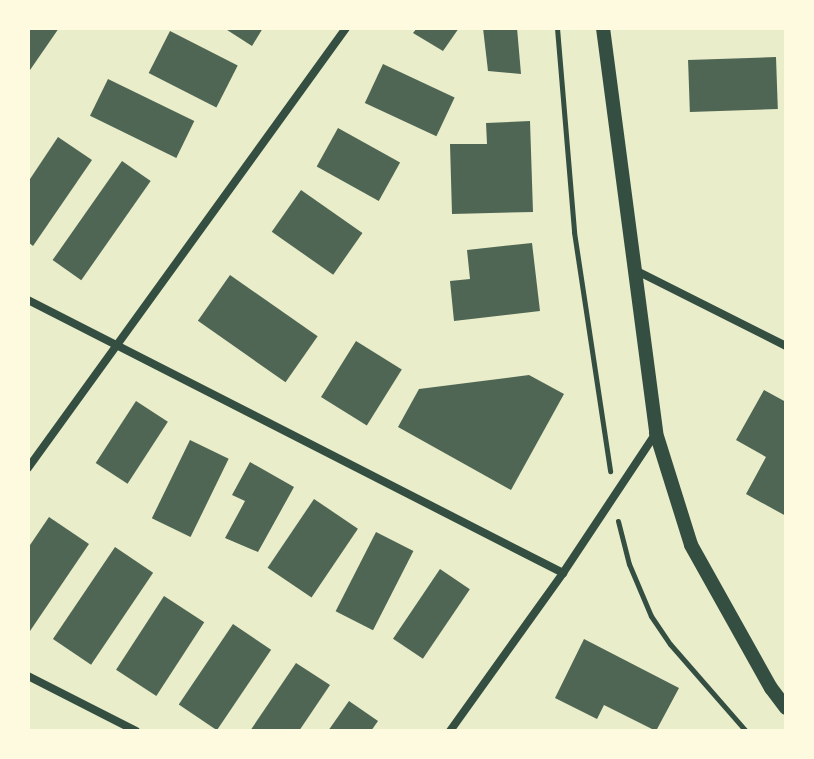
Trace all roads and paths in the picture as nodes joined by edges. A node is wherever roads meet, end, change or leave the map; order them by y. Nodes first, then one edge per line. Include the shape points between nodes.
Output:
1 (346, 28) edge
2 (557, 28) edge
3 (603, 28) edge
4 (632, 268) junction
5 (28, 300) edge
6 (117, 346) junction
7 (786, 346) edge
8 (656, 433) junction
9 (28, 468) edge
10 (613, 492) junction
11 (563, 573) junction
12 (28, 676) edge
13 (786, 708) edge
14 (136, 731) edge
15 (450, 731) edge
16 (746, 731) edge

1 - 6 street
2 - 10 path via 574,232
3 - 4 street
4 - 7 street
4 - 8 street
5 - 6 street
6 - 9 street
6 - 11 street
8 - 10 street
8 - 13 street via 691,545
10 - 11 street
10 - 16 path via 629,564 651,616
11 - 15 street
12 - 14 street

